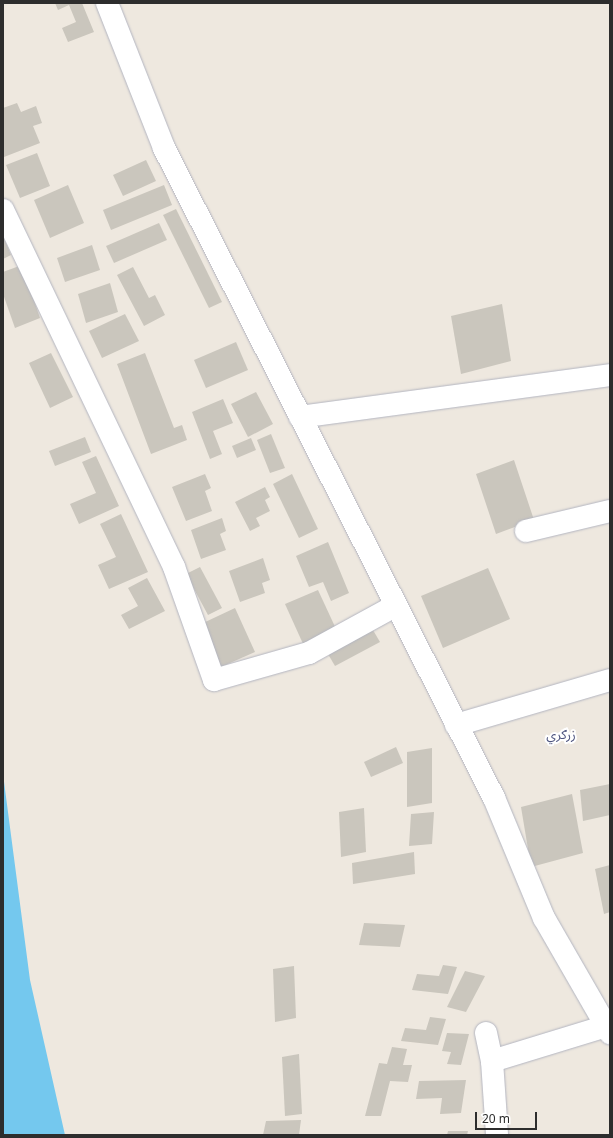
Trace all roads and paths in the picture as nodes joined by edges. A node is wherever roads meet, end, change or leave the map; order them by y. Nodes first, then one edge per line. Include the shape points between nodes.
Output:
1 (107, 3) edge
2 (3, 210) edge
3 (610, 375) edge
4 (300, 417) junction
5 (610, 511) edge
6 (526, 532) dead end
7 (395, 606) junction
8 (610, 680) edge
9 (456, 725) junction
10 (609, 1028) edge
11 (486, 1033) dead end
12 (492, 1061) junction
13 (496, 1135) edge

1 - 4 street via 164,148
2 - 7 street via 174,567 214,680 309,653
3 - 4 street
4 - 7 street
5 - 6 street
7 - 9 street via 409,628
8 - 9 street
9 - 10 street via 494,798 544,918
10 - 12 street
11 - 12 street
12 - 13 street

